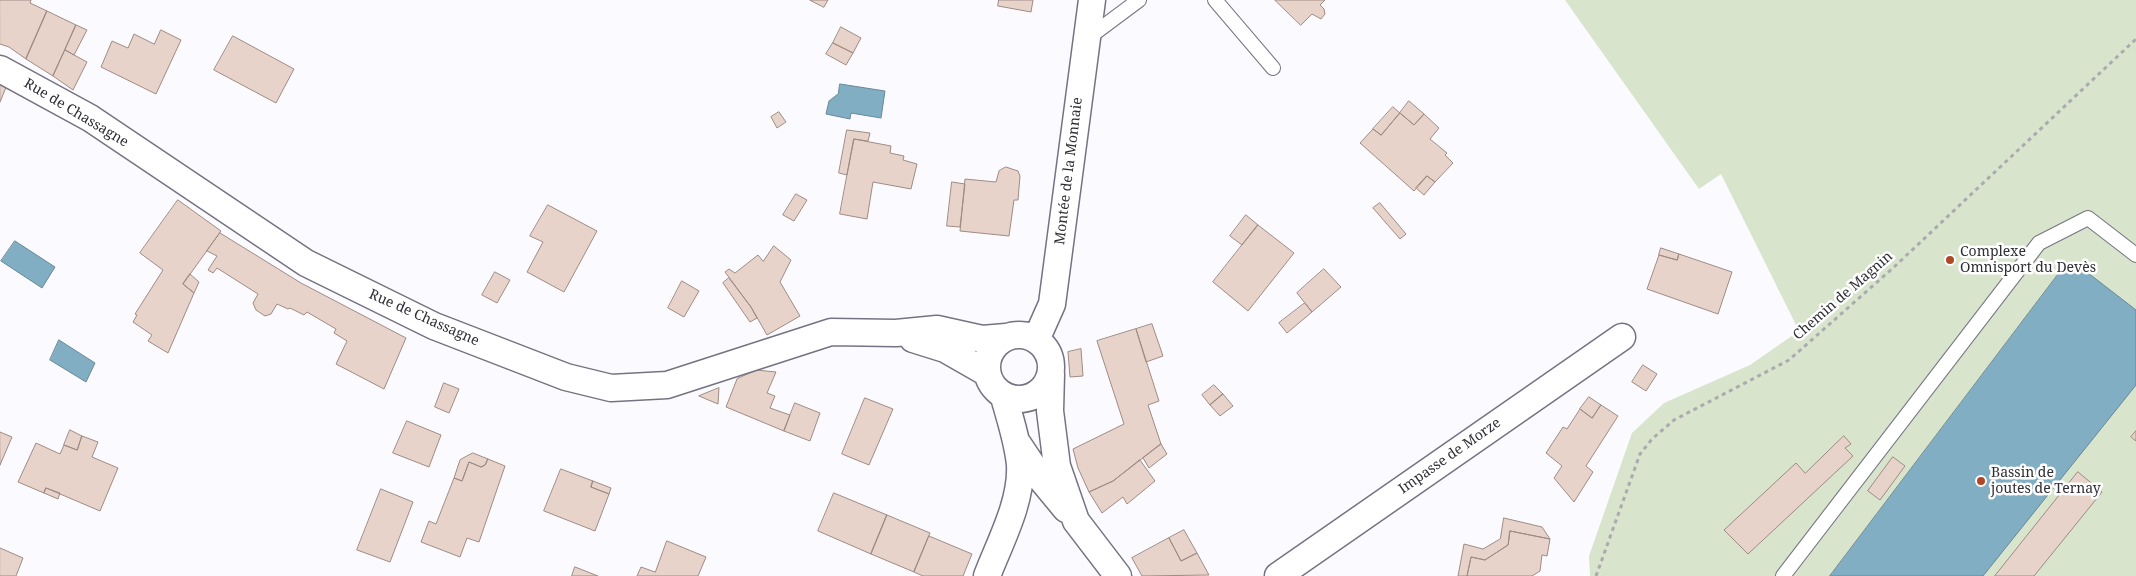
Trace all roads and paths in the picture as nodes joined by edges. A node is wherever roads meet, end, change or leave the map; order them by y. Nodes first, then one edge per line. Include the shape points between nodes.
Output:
1 (1092, 0) edge
2 (1139, 0) edge
3 (1215, 0) edge
4 (1087, 39) junction
5 (2136, 39) edge
6 (1274, 68) dead end
7 (0, 69) edge
8 (2136, 255) edge
9 (896, 333) junction
10 (1006, 337) junction
11 (1622, 337) dead end
12 (1036, 340) junction
13 (987, 373) junction
14 (1051, 374) junction
15 (1004, 397) junction
16 (1015, 439) junction
17 (1057, 486) junction
18 (1003, 534) junction
19 (987, 576) edge
20 (1118, 576) edge
21 (1278, 576) edge
22 (1596, 576) edge
23 (1783, 576) edge

1 - 4 street, Montée de la Monnaie
2 - 4 lane
3 - 6 lane
4 - 12 street, Montée de la Monnaie via 1052,304
5 - 22 path, Chemin de Magnin via 1893,268 1789,360 1674,420 1652,439 1640,454
7 - 9 street, Rue de Chassagne via 90,118 306,263 434,326 566,377 611,388 667,385 831,332
8 - 23 lane via 2088,218 2039,242
9 - 10 street via 937,329 982,339
9 - 13 street via 945,349
10 - 12 street via 1026,336
10 - 13 street via 992,348 986,364
11 - 21 street, Impasse de Morze
12 - 14 street via 1048,354
13 - 15 street via 992,387
14 - 15 street via 1041,391 1033,397 1013,400
14 - 17 street via 1050,411
15 - 16 street
16 - 17 street
16 - 18 street via 1020,465 1017,494
17 - 18 street via 1029,505
17 - 20 street via 1076,522
18 - 19 street

